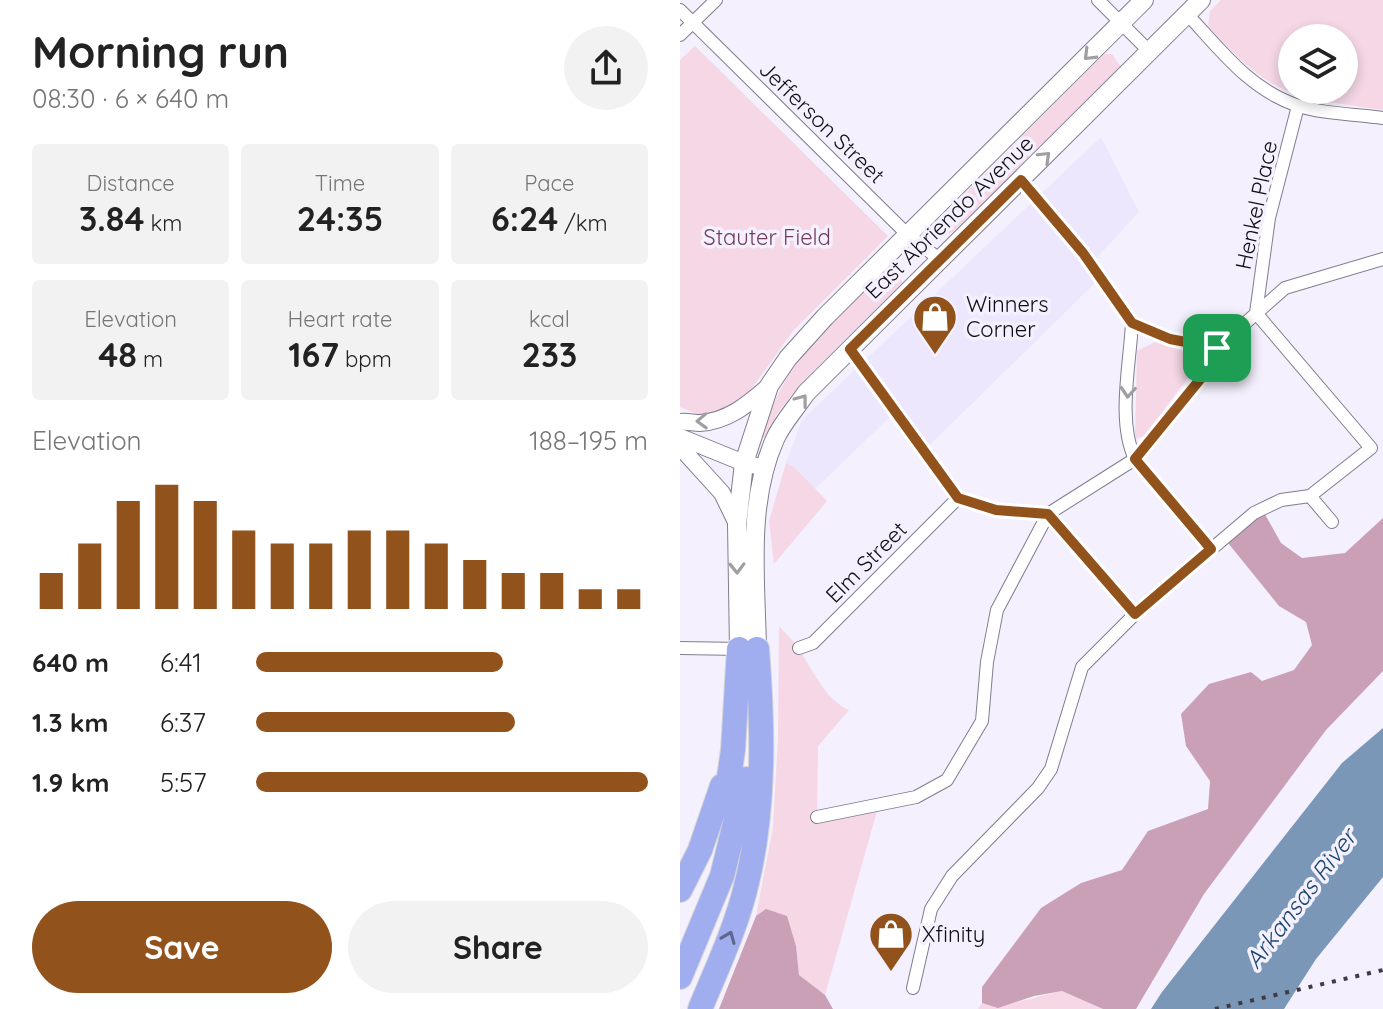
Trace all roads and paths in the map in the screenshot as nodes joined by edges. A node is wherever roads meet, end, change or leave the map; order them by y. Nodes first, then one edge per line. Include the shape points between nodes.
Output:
1 (716, 0) edge
2 (1098, 0) edge
3 (1144, 0) edge
4 (1201, 0) edge
5 (680, 10) edge
6 (1187, 14) junction
7 (693, 23) junction
8 (1120, 24) junction
9 (680, 35) edge
10 (1151, 53) junction
11 (1298, 106) junction
12 (1383, 118) edge
13 (1021, 180) junction
14 (907, 234) junction
15 (939, 259) junction
16 (1383, 259) edge
17 (1256, 313) junction
18 (1132, 323) junction
19 (1217, 348) junction
20 (850, 349) junction
21 (769, 386) junction
22 (680, 422) edge
23 (680, 437) edge
24 (680, 447) edge
25 (1135, 459) junction
26 (744, 463) junction
27 (765, 468) junction
28 (1310, 496) junction
29 (958, 498) junction
30 (1048, 514) junction
31 (1332, 522) dead end
32 (737, 524) junction
33 (1211, 549) junction
34 (1135, 614) junction
35 (680, 648) edge
36 (799, 648) dead end
37 (748, 649) junction
38 (759, 678) junction
39 (733, 750) junction
40 (817, 817) dead end
41 (680, 890) edge
42 (680, 940) edge
43 (680, 977) edge
44 (913, 988) dead end
45 (700, 1009) edge

1 - 7 street
2 - 8 street
3 - 8 main road, East Abriendo Avenue
4 - 6 main road, East Abriendo Avenue
5 - 7 street, Jefferson Street
6 - 10 main road, East Abriendo Avenue
6 - 11 street via 1235,67
7 - 9 street
7 - 14 street, Jefferson Street
8 - 10 street
8 -> 14 main road, East Abriendo Avenue
13 -> 10 main road, East Abriendo Avenue
11 - 12 street
11 - 17 street, Henkel Place via 1269,218
13 - 15 main road, East Abriendo Avenue
13 - 18 street via 1083,253
14 - 15 street, Jefferson Street
14 - 21 main road, East Abriendo Avenue via 816,327
15 - 20 main road, East Abriendo Avenue
16 - 17 street via 1285,288
17 - 19 street
17 - 28 street via 1371,448
18 - 19 street via 1170,339
18 -> 25 street via 1126,423
19 - 25 street via 1202,377
27 -> 20 main road, East Abriendo Avenue via 776,437 806,393
20 - 29 street
21 -> 22 street via 738,412 716,420
21 - 26 main road, East Abriendo Avenue
23 - 26 street
24 - 32 street via 722,493
25 - 30 street
25 - 33 street
26 - 27 street
26 - 32 main road, East Abriendo Avenue
27 - 37 main road, East Abriendo Avenue via 755,519
28 - 31 street
28 - 33 street via 1281,500 1254,513
29 - 30 street via 996,510
29 - 36 street, Elm Street via 813,643
30 - 34 street
30 - 40 street via 997,610 982,721 947,780 916,797
32 -> 37 main road, East Abriendo Avenue
33 - 34 street
34 - 44 street via 1082,667 1051,769 1038,788 952,876 931,909
35 - 37 street
37 - 38 highway
37 - 39 highway
38 - 43 highway via 732,842
45 -> 38 highway via 741,906 752,858
39 - 41 highway via 700,850
39 - 42 highway via 715,842

